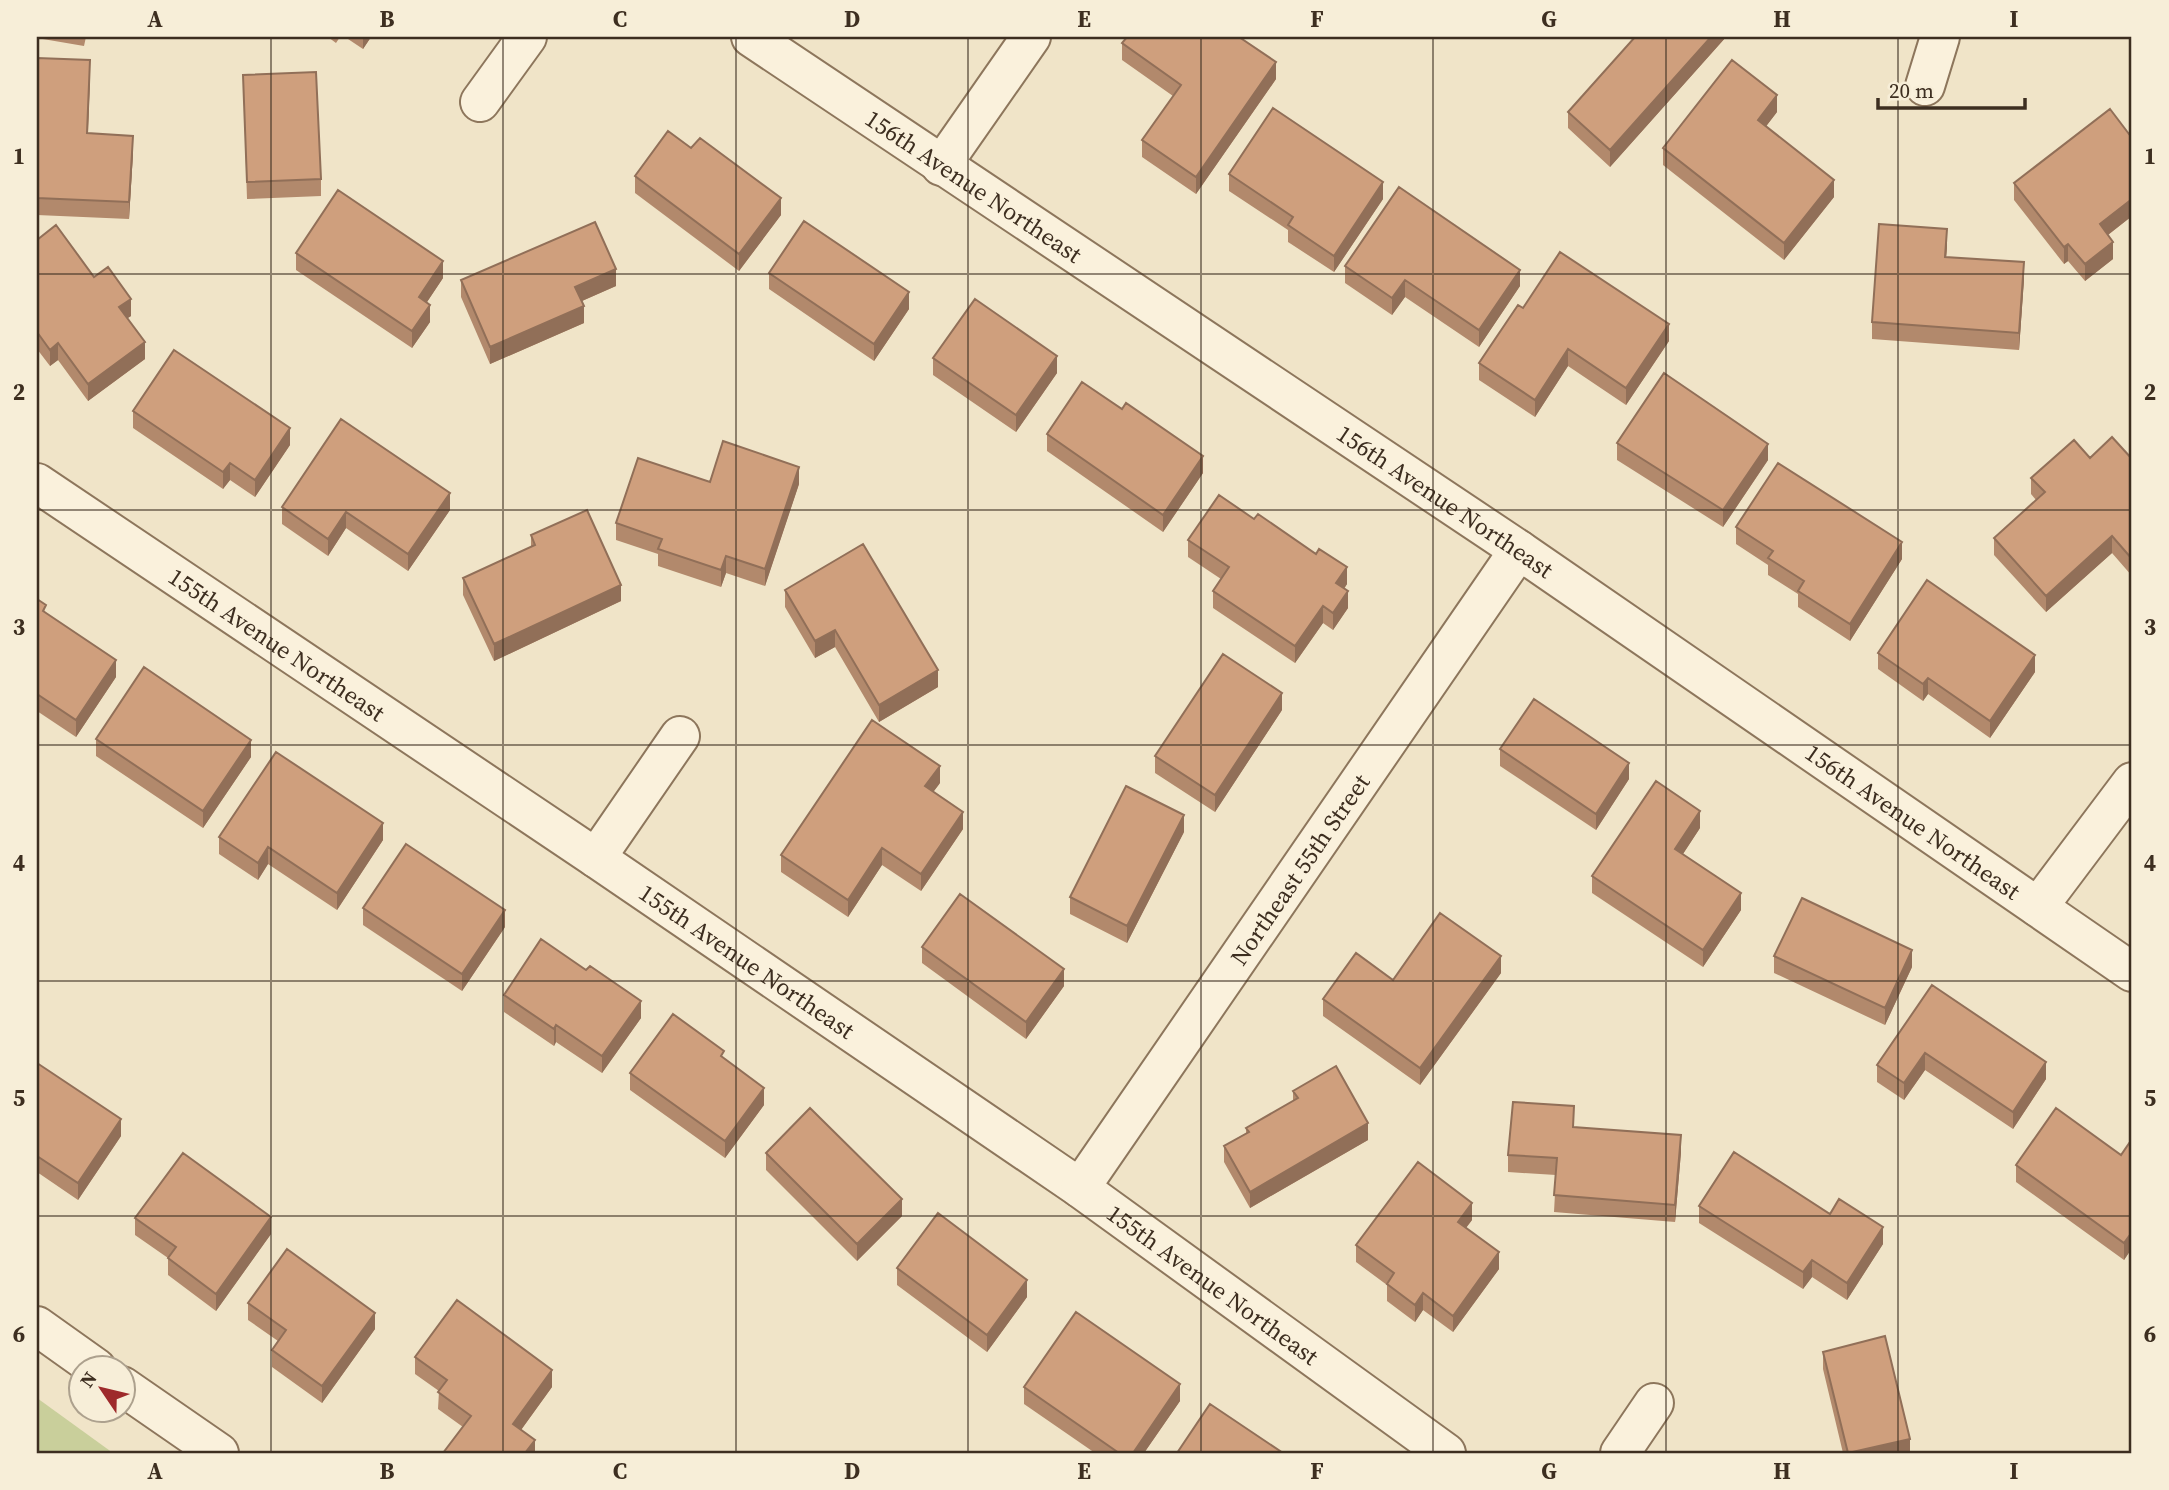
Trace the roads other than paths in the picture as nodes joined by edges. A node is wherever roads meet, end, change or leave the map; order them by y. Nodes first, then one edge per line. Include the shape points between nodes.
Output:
1 (527, 37) edge
2 (751, 37) edge
3 (1031, 37) edge
4 (1940, 37) edge
5 (1925, 86) dead end
6 (480, 102) dead end
7 (940, 166) junction
8 (37, 483) edge
9 (1519, 550) junction
10 (680, 736) dead end
11 (2132, 782) edge
12 (596, 858) junction
13 (2038, 907) junction
14 (2132, 972) edge
15 (1080, 1188) junction
16 (37, 1326) edge
17 (77, 1354) edge
18 (136, 1396) edge
19 (1654, 1403) dead end
20 (219, 1453) edge
21 (1446, 1453) edge
22 (1620, 1453) edge

1 - 6 street
2 - 7 street, 156th Avenue Northeast
3 - 7 street
4 - 5 street
7 - 9 street, 156th Avenue Northeast
8 - 12 street, 155th Avenue Northeast
9 - 13 street, 156th Avenue Northeast
9 - 15 street, Northeast 55th Street
10 - 12 street
11 - 13 street
12 - 15 street, 155th Avenue Northeast
13 - 14 street, 156th Avenue Northeast
15 - 21 street, 155th Avenue Northeast
16 - 17 street
18 - 20 street
19 - 22 street

